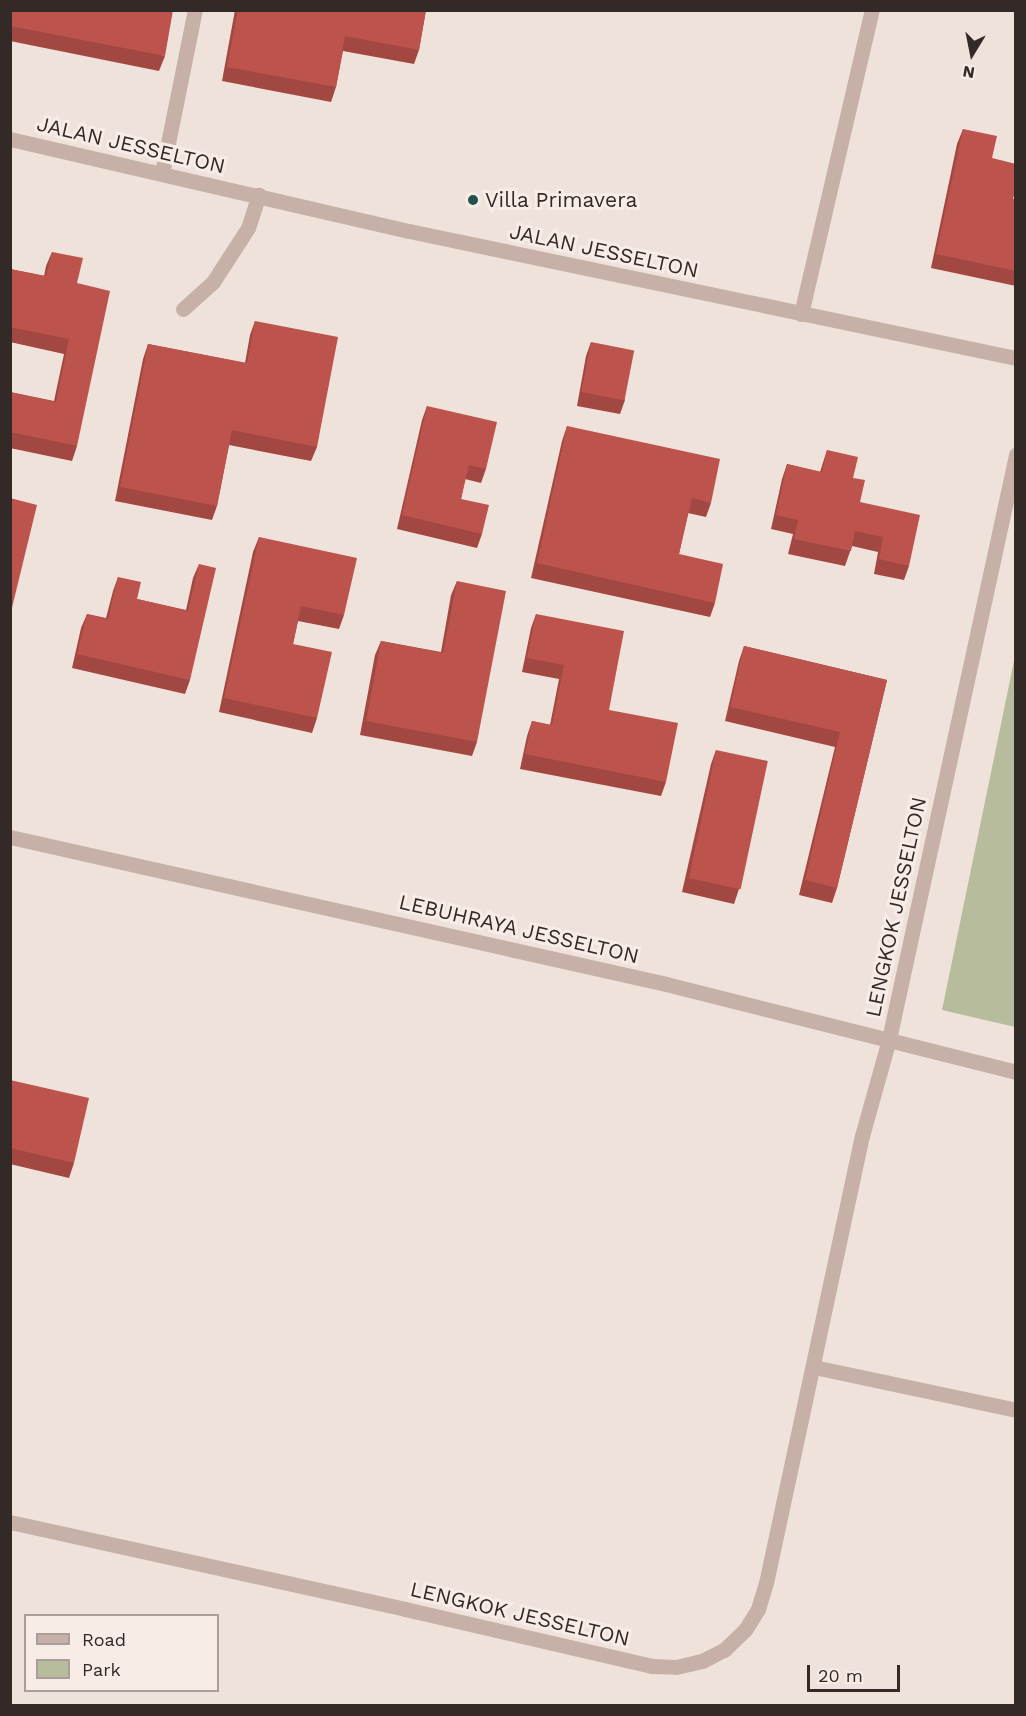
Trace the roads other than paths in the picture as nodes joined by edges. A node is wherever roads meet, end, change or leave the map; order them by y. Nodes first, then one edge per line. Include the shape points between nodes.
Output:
1 (195, 10) edge
2 (872, 10) edge
3 (10, 139) edge
4 (162, 173) junction
5 (259, 195) junction
6 (183, 309) dead end
7 (801, 314) junction
8 (1016, 358) edge
9 (1016, 455) edge
10 (10, 837) edge
11 (889, 1039) junction
12 (1016, 1072) edge
13 (814, 1368) junction
14 (1016, 1410) edge
15 (10, 1522) edge

1 - 4 street
2 - 7 street
3 - 4 street, JALAN JESSELTON
4 - 5 street, JALAN JESSELTON
5 - 6 street via 248,228 213,282
5 - 7 street, JALAN JESSELTON
7 - 8 street, JALAN JESSELTON
9 - 11 street, LENGKOK JESSELTON
10 - 11 street, LEBUHRAYA JESSELTON via 666,984
11 - 12 street, LEBUHRAYA JESSELTON
11 - 13 street, LENGKOK JESSELTON via 862,1136
13 - 14 street
13 - 15 street, LENGKOK JESSELTON via 758,1609 745,1630 724,1650 702,1661 676,1667 651,1666

